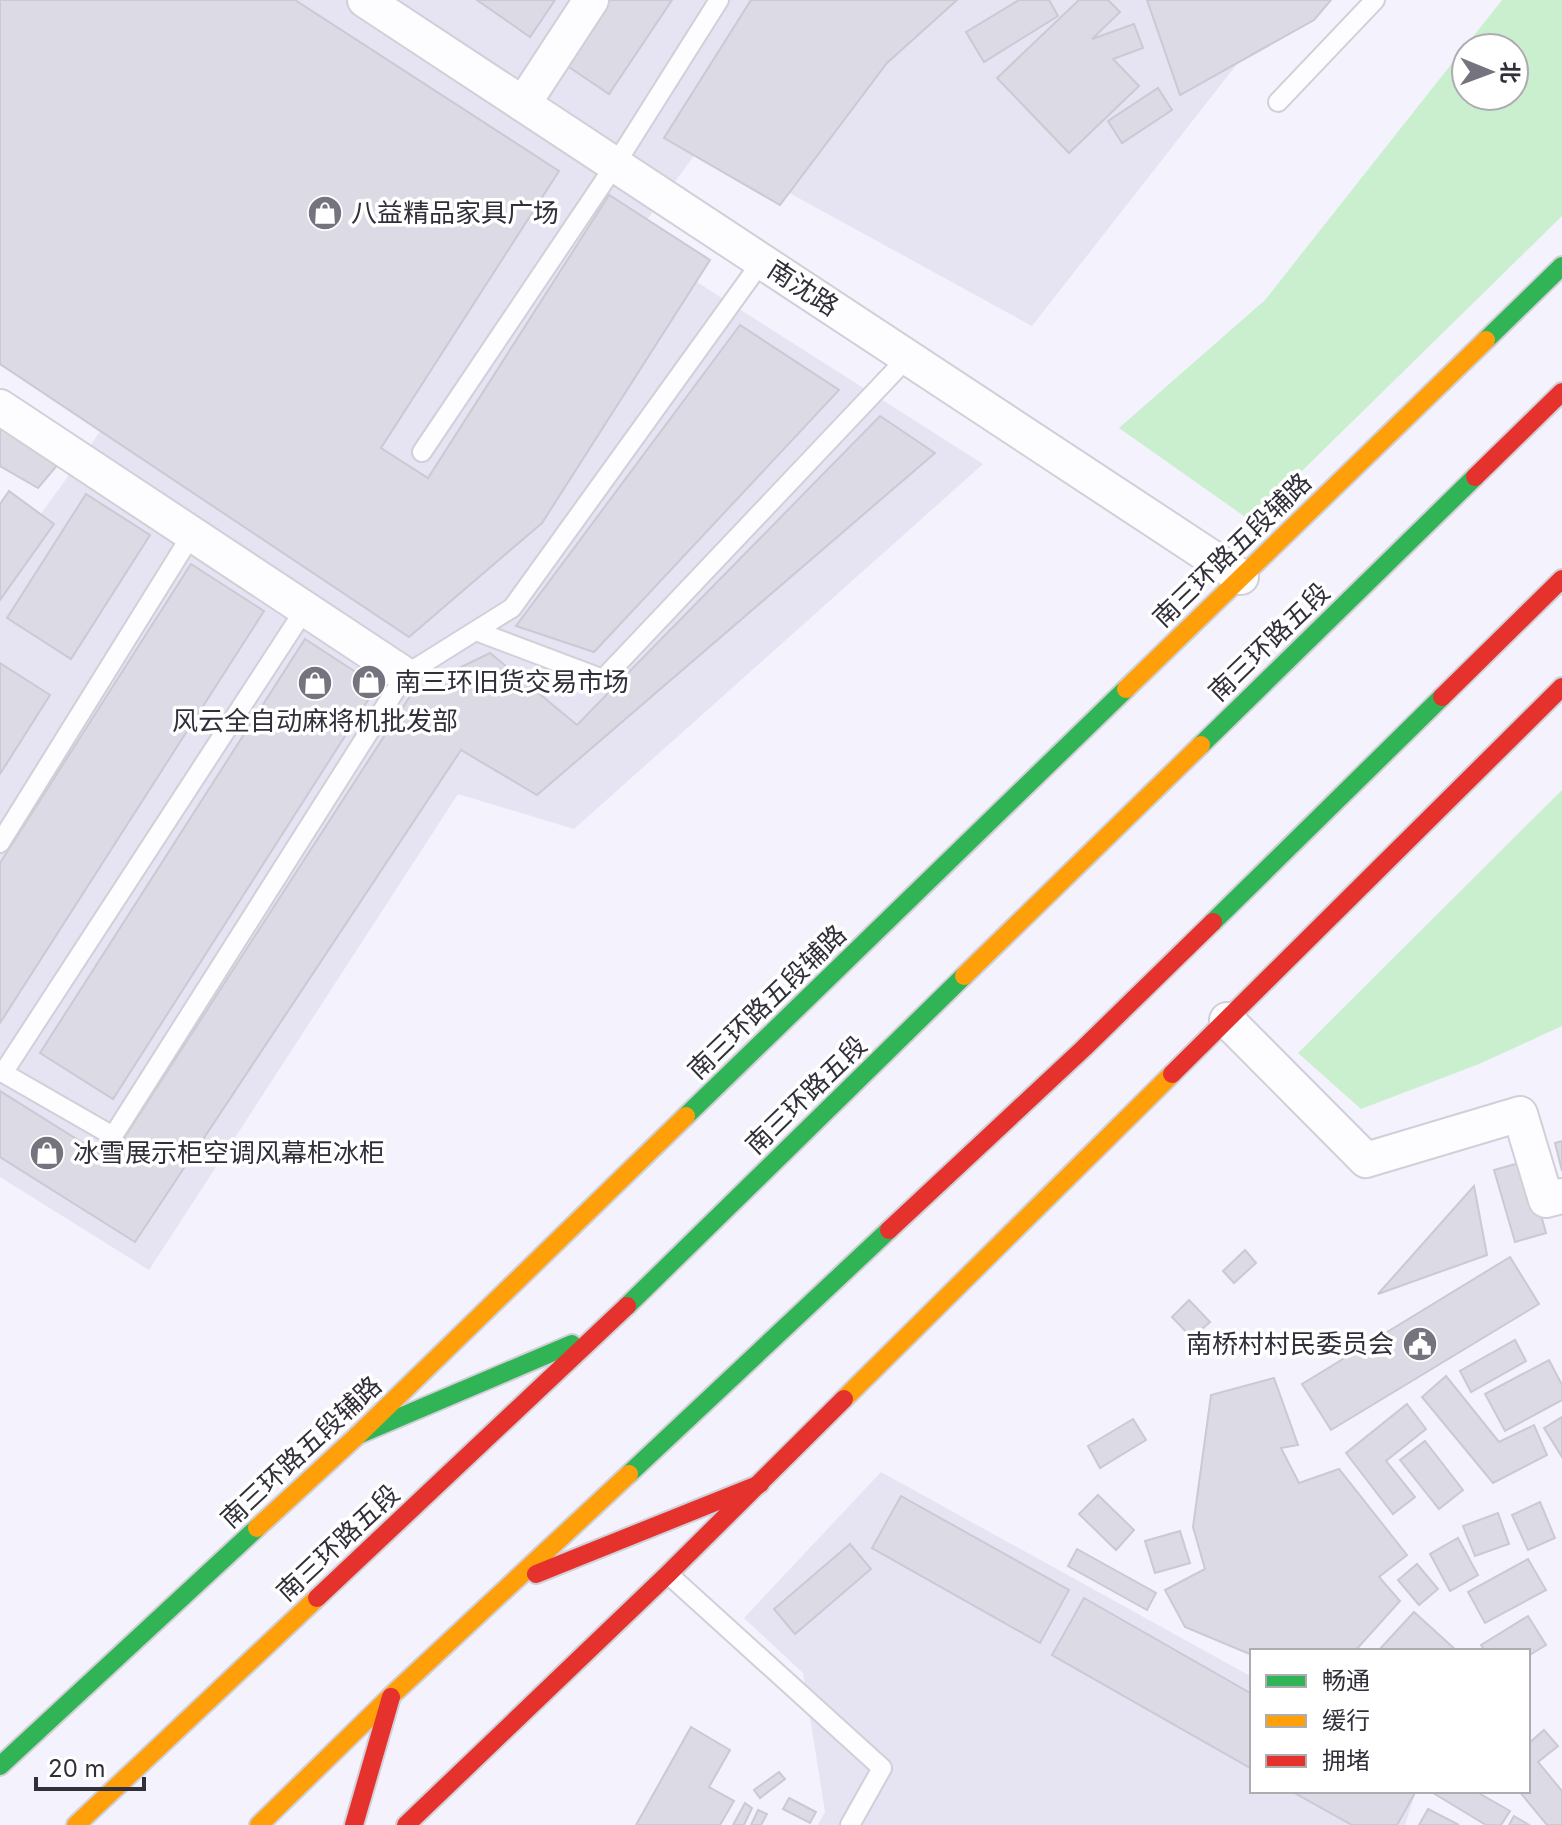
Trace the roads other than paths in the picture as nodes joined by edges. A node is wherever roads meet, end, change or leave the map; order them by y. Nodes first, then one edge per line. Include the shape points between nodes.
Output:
1 (591, 0) edge
2 (719, 0) edge
3 (1375, 0) edge
4 (381, 4) edge
5 (1278, 102) dead end
6 (523, 104) junction
7 (615, 165) junction
8 (762, 261) junction
9 (1562, 266) edge
10 (908, 357) junction
11 (1562, 392) edge
12 (0, 407) edge
13 (422, 452) dead end
14 (192, 534) junction
15 (1241, 577) junction
16 (1562, 579) edge
17 (305, 609) junction
18 (476, 631) junction
19 (405, 675) junction
20 (1562, 687) edge
21 (0, 843) edge
22 (1227, 1020) junction
23 (1, 1072) edge
24 (1562, 1196) edge
25 (600, 1332) junction
26 (358, 1435) junction
27 (760, 1484) junction
28 (668, 1574) junction
29 (511, 1584) junction
30 (391, 1696) junction
31 (0, 1766) edge
32 (76, 1825) edge
33 (259, 1825) edge
34 (354, 1825) edge
35 (406, 1825) edge
36 (850, 1825) edge

1 - 6 street
2 - 7 lane
3 - 5 lane
4 - 6 street, 南沈路
6 - 7 street, 南沈路
7 - 8 street, 南沈路
7 - 13 lane
8 - 10 street, 南沈路
8 - 18 lane via 512,608
9 - 15 main road, 南三环路五段辅路
10 - 15 street, 南沈路
10 - 18 lane via 603,679
11 - 25 main road, 南三环路五段
12 - 14 street
14 - 17 street
14 - 21 lane
15 - 26 main road, 南三环路五段辅路
16 - 29 main road via 1084,1048
17 - 19 street
17 - 23 lane
18 - 19 lane
19 - 23 lane via 113,1136
20 - 22 main road
22 - 24 street via 1366,1160 1520,1114 1546,1200
22 - 27 main road
25 - 26 main road
25 - 32 main road, 南三环路五段
26 - 31 main road, 南三环路五段辅路
27 - 28 main road
27 - 29 main road
28 - 35 main road
28 - 36 lane via 882,1768
29 - 30 main road
30 - 33 main road
30 - 34 main road

